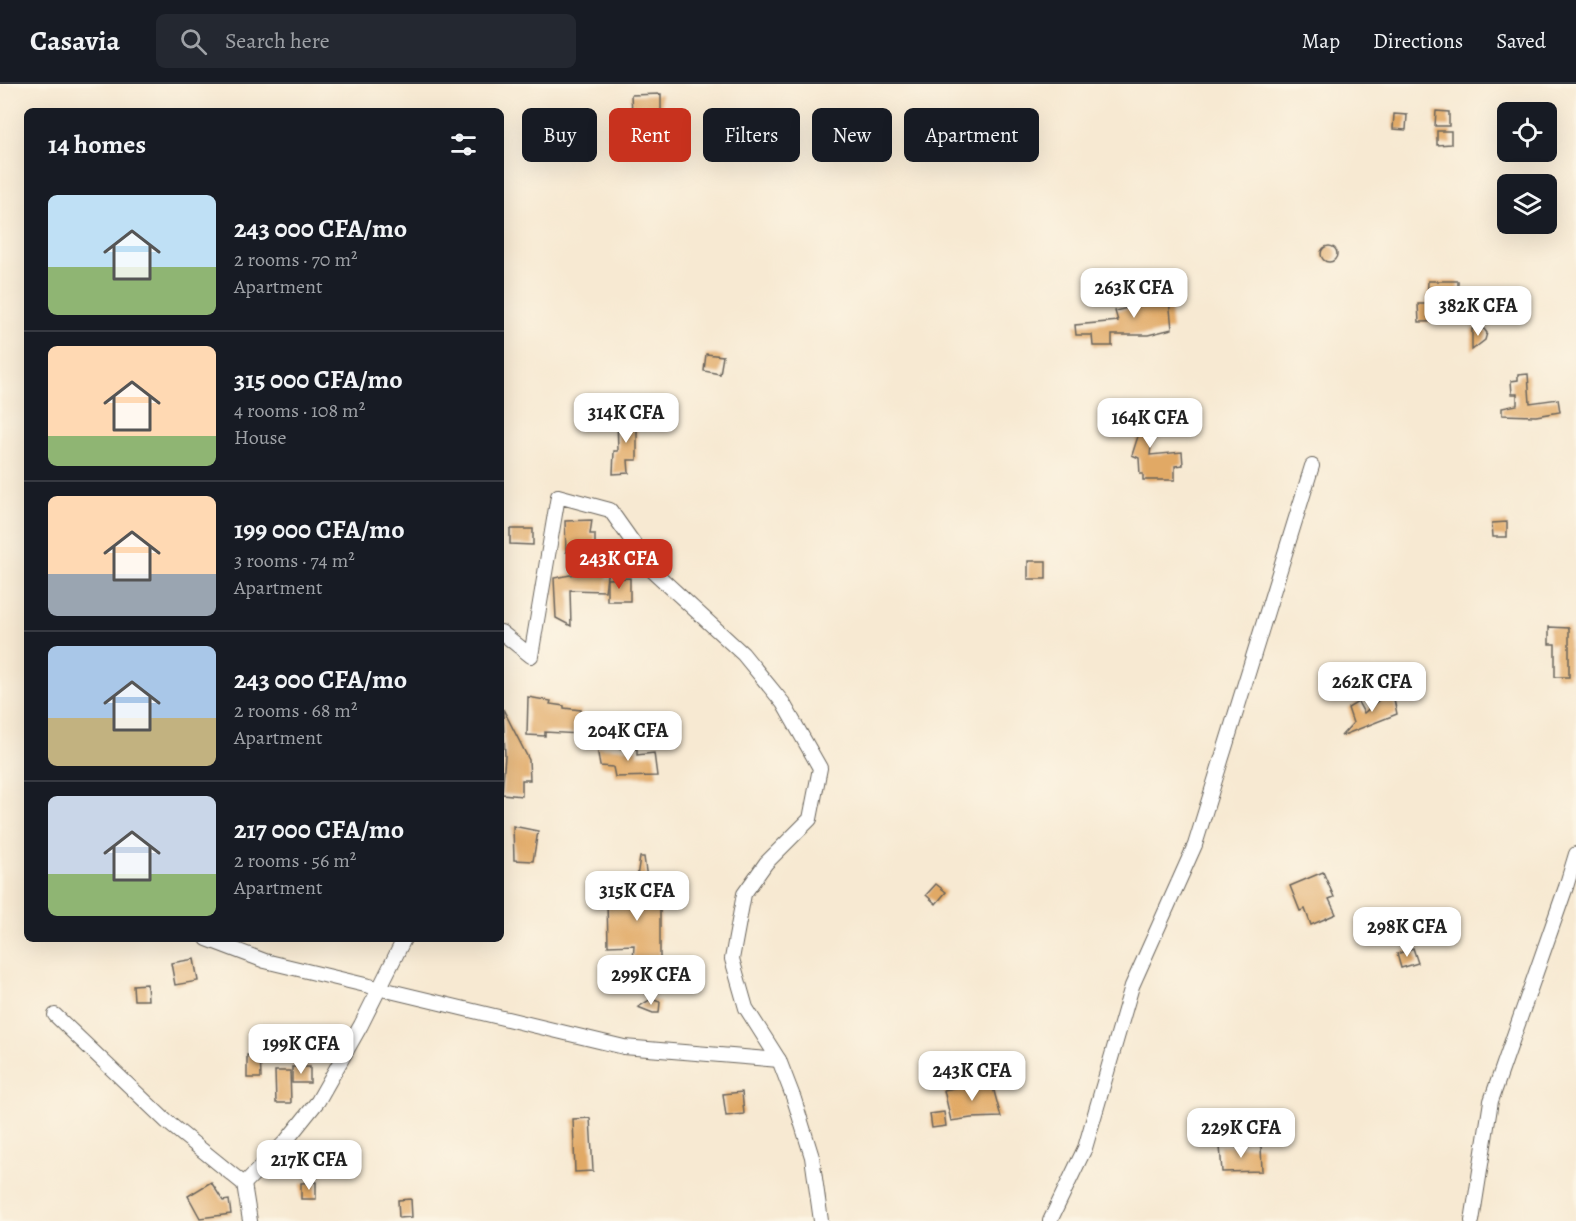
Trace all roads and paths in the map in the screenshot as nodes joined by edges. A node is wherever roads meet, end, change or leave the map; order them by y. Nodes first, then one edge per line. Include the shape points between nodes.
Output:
1 (1312, 466) dead end
2 (504, 634) edge
3 (1576, 854) edge
4 (215, 942) edge
5 (402, 942) edge
6 (379, 988) junction
7 (55, 1015) dead end
8 (779, 1060) junction
9 (244, 1184) junction
10 (250, 1221) edge
11 (821, 1221) edge
12 (1050, 1221) edge
13 (1472, 1221) edge

1 - 12 street via 1195,845 1132,986 1085,1148
2 - 8 street via 531,656 558,496 610,510 654,572 743,654 783,703 820,768 810,819 766,863 744,894 732,959 746,1008
3 - 13 street via 1491,1101
4 - 6 street via 265,961
5 - 6 street
6 - 8 street via 624,1047
6 - 9 street via 318,1101
7 - 9 street via 166,1121
8 - 11 street via 812,1157
9 - 10 street

